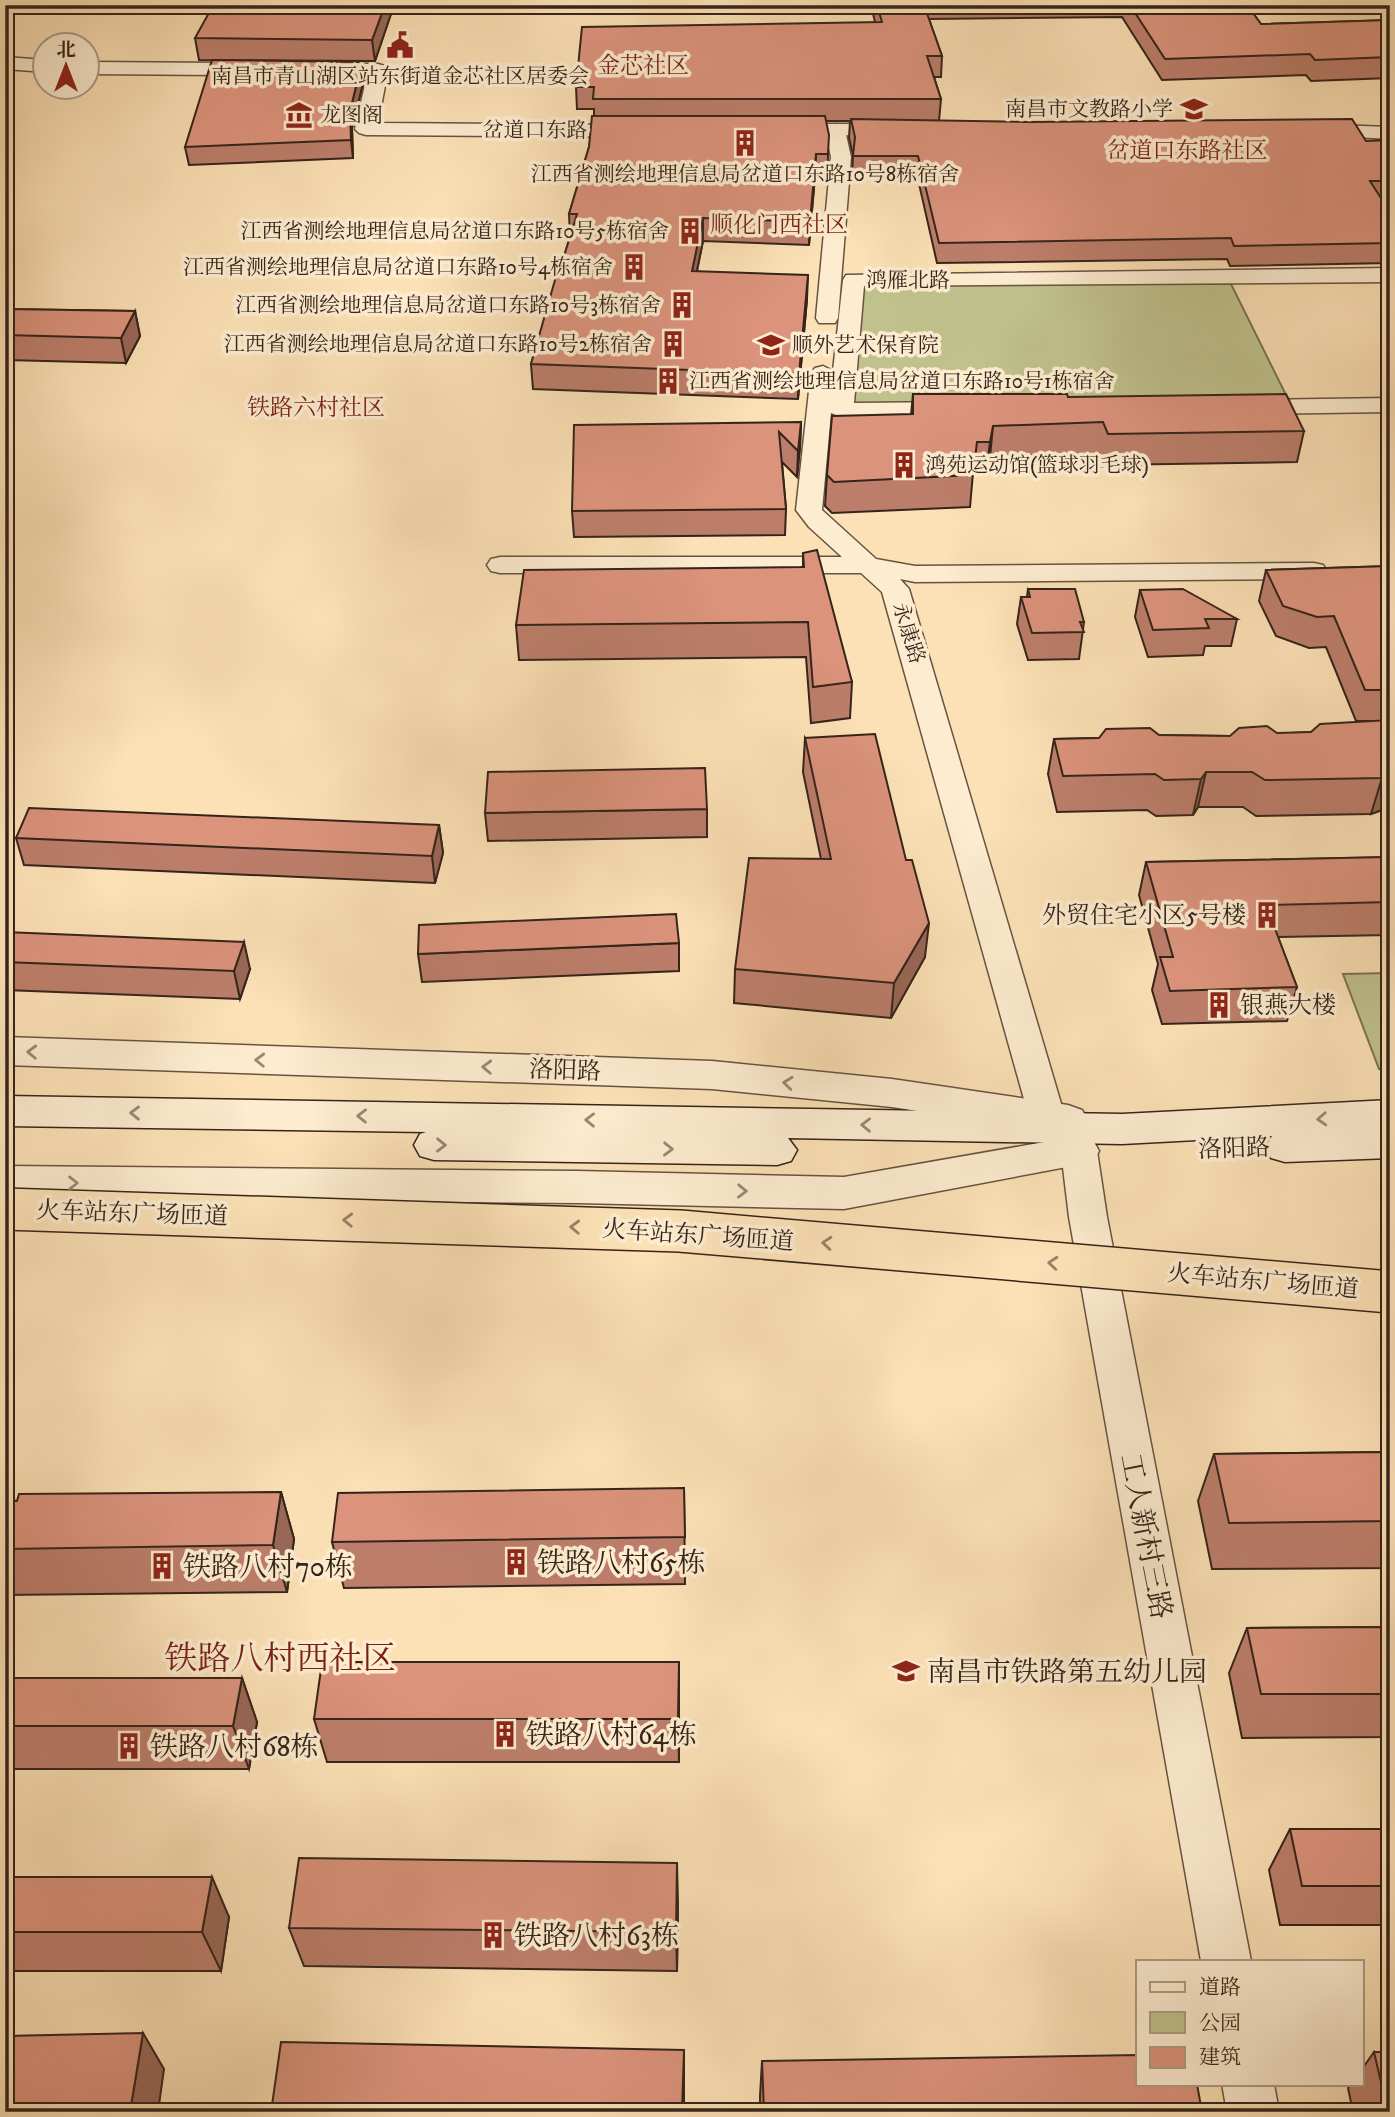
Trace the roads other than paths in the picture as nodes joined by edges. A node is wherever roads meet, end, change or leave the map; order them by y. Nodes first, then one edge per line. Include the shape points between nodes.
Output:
1 (5, 63) edge
2 (32, 65) edge
3 (102, 68) edge
4 (753, 130) edge
5 (835, 130) junction
6 (919, 130) edge
7 (1282, 130) edge
8 (657, 131) edge
9 (1390, 133) edge
10 (1390, 275) edge
11 (1390, 405) edge
12 (1225, 407) edge
13 (978, 409) edge
14 (500, 565) dead end
15 (868, 565) junction
16 (1345, 570) edge
17 (5, 1051) edge
18 (5, 1111) edge
19 (1390, 1115) edge
20 (1047, 1117) junction
21 (1122, 1129) junction
22 (5, 1137) edge
23 (1390, 1143) edge
24 (1079, 1151) junction
25 (5, 1182) edge
26 (5, 1209) edge
27 (1390, 1292) edge
28 (1226, 1960) edge
29 (1248, 2086) edge
30 (1253, 2112) edge

1 - 2 street
3 - 8 street, 岔道口东路 via 378,70 366,129
4 - 5 street
5 - 6 street
5 - 15 street, 永康路 via 841,158 809,510
7 - 9 street
10 - 13 street, 鸿雁北路 via 854,280 841,410
11 - 12 street
14 - 15 street
15 - 16 street via 915,574
15 - 20 street, 永康路 via 895,589 907,623
20 -> 17 street, 洛阳路 via 892,1093 712,1075
21 -> 18 street, 洛阳路
19 -> 21 street, 洛阳路
20 - 21 street, 洛阳路
22 -> 24 street, 洛阳路
23 - 24 street, 洛阳路
25 -> 24 street, 洛阳路 via 844,1193
24 - 28 street, 工人新村三路
27 -> 26 highway, 火车站东广场匝道, bridge via 680,1231
29 - 30 street

